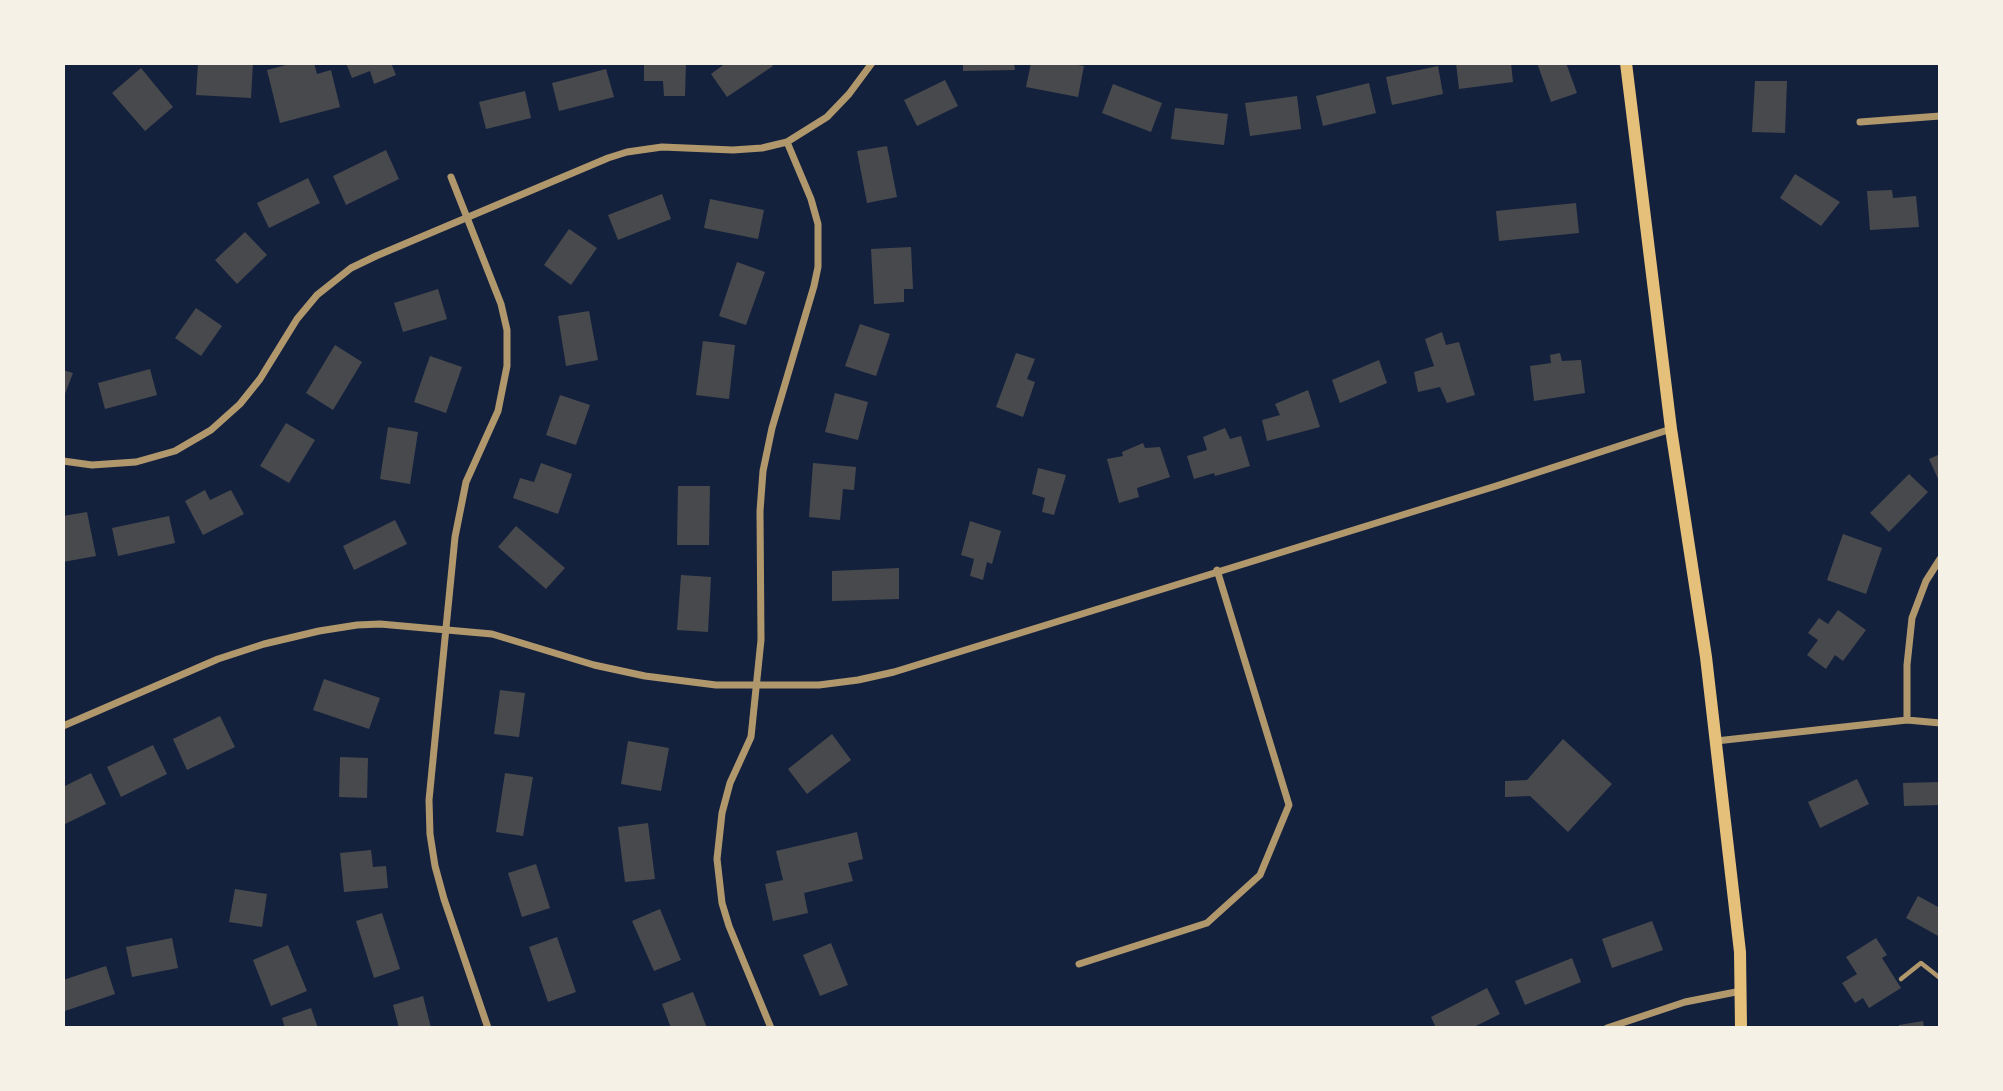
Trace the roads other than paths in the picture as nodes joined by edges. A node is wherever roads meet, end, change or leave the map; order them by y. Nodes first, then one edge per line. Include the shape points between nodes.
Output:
1 (872, 63) edge
2 (1626, 63) edge
3 (1940, 117) edge
4 (1860, 122) dead end
5 (787, 142) junction
6 (451, 177) dead end
7 (467, 217) junction
8 (1671, 429) junction
9 (63, 461) edge
10 (1940, 559) edge
11 (1217, 570) junction
12 (445, 629) junction
13 (756, 685) junction
14 (1907, 720) junction
15 (1940, 723) edge
16 (63, 726) edge
17 (1716, 741) junction
18 (1079, 964) dead end
19 (1940, 978) edge
20 (1901, 979) dead end
21 (1741, 990) junction
22 (488, 1028) edge
23 (771, 1028) edge
24 (1607, 1028) edge
25 (1741, 1028) edge

1 - 5 street via 827,117
2 - 8 main road
3 - 4 street
5 - 7 street via 733,150 662,146 627,152
5 - 13 street via 818,224 818,267 763,471 761,640
6 - 7 street
7 - 9 street via 376,256 333,281 297,319 240,404 193,442 135,462
7 - 12 street via 501,304 507,366 498,411 462,498
8 - 11 street
8 - 17 main road
10 - 14 street via 1912,618
11 - 13 street via 894,672 819,685
11 - 18 street via 1289,805 1260,875 1207,923
12 - 13 street via 492,634 645,676
12 - 16 street via 357,625 264,644
12 - 22 street via 430,834 444,899
13 - 23 street via 751,737 730,783 717,859 729,926
14 - 15 street
14 - 17 street
17 - 21 main road
19 - 20 lane via 1921,963
21 - 24 street via 1685,1002
21 - 25 main road

